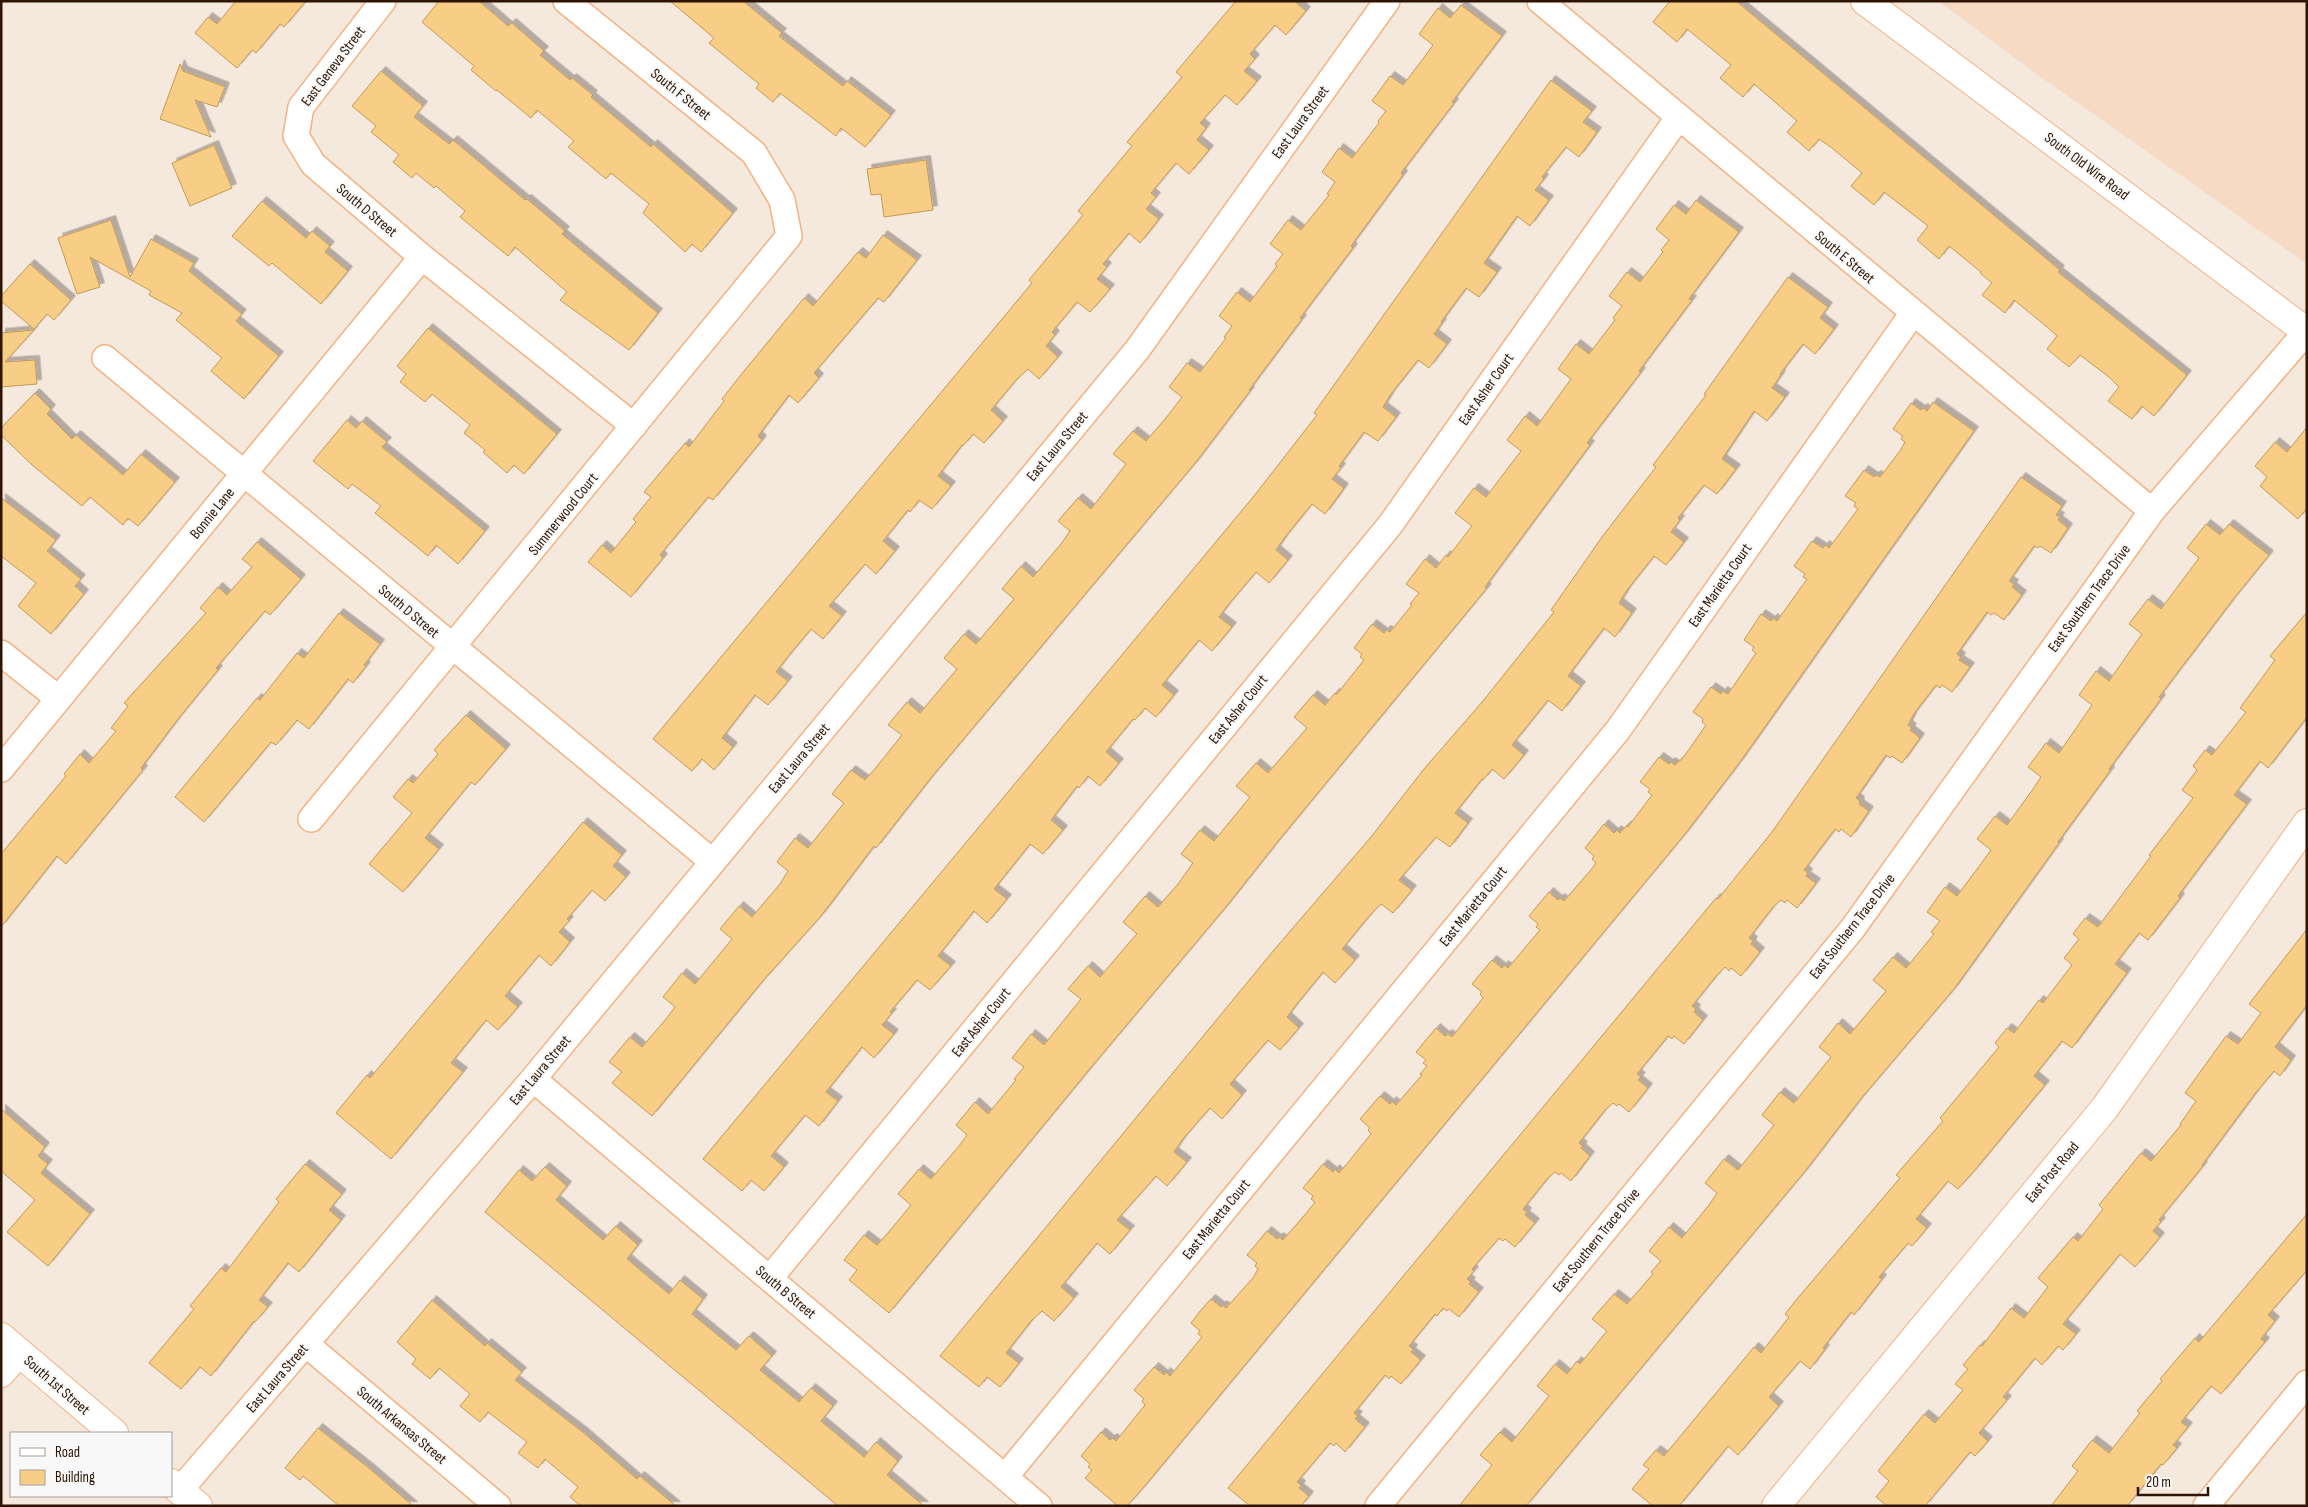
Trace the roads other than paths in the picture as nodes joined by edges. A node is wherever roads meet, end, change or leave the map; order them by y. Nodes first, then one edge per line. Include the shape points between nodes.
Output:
1 (383, 1) edge
2 (566, 1) edge
3 (1387, 1) edge
4 (1540, 1) edge
5 (1865, 1) edge
6 (1678, 118) junction
7 (296, 136) joint
8 (782, 200) joint
9 (422, 257) junction
10 (1913, 313) junction
11 (2306, 332) edge
12 (106, 358) dead end
13 (634, 426) junction
14 (244, 474) junction
15 (2152, 511) junction
16 (454, 648) junction
17 (1, 653) edge
18 (59, 699) junction
19 (1, 768) edge
20 (311, 819) dead end
21 (2307, 823) edge
22 (713, 862) junction
23 (533, 1079) junction
24 (770, 1278) junction
25 (306, 1344) junction
26 (10, 1345) edge
27 (1, 1373) edge
28 (2307, 1383) edge
29 (113, 1432) edge
30 (1004, 1476) junction
31 (183, 1493) edge
32 (498, 1506) edge
33 (1039, 1506) edge
34 (1378, 1506) edge
35 (1776, 1506) edge
36 (2206, 1506) edge

1 - 7 street, East Geneva Street via 300,107
2 - 8 street, South F Street via 754,153
3 - 22 street, East Laura Street via 1137,350
4 - 6 street, South E Street
5 - 11 street, South Old Wire Road
6 - 10 street, South E Street
6 - 24 street, East Asher Court via 1390,525
7 - 9 street, South D Street via 314,164
8 - 13 street, Summerwood Court via 790,236
9 - 13 street, South D Street
9 - 14 street, Bonnie Lane
10 - 15 street, South E Street
10 - 30 street, East Marietta Court via 1618,730
11 - 15 street, East Southern Trace Drive
12 - 14 street, South D Street
13 - 16 street, Summerwood Court
14 - 16 street, South D Street
14 - 18 street, Bonnie Lane
15 - 34 street, East Southern Trace Drive via 1853,928
16 - 20 street, Summerwood Court
16 - 22 street, South D Street
17 - 18 street
18 - 19 street, Bonnie Lane
21 - 35 street, East Post Road via 2104,1109
22 - 23 street, East Laura Street
23 - 24 street, South B Street
23 - 25 street, East Laura Street
24 - 30 street, South B Street
25 - 31 street, East Laura Street
25 - 32 street, South Arkansas Street
26 - 27 street
26 - 29 street, South 1st Street
28 - 36 street
30 - 33 street, South B Street

